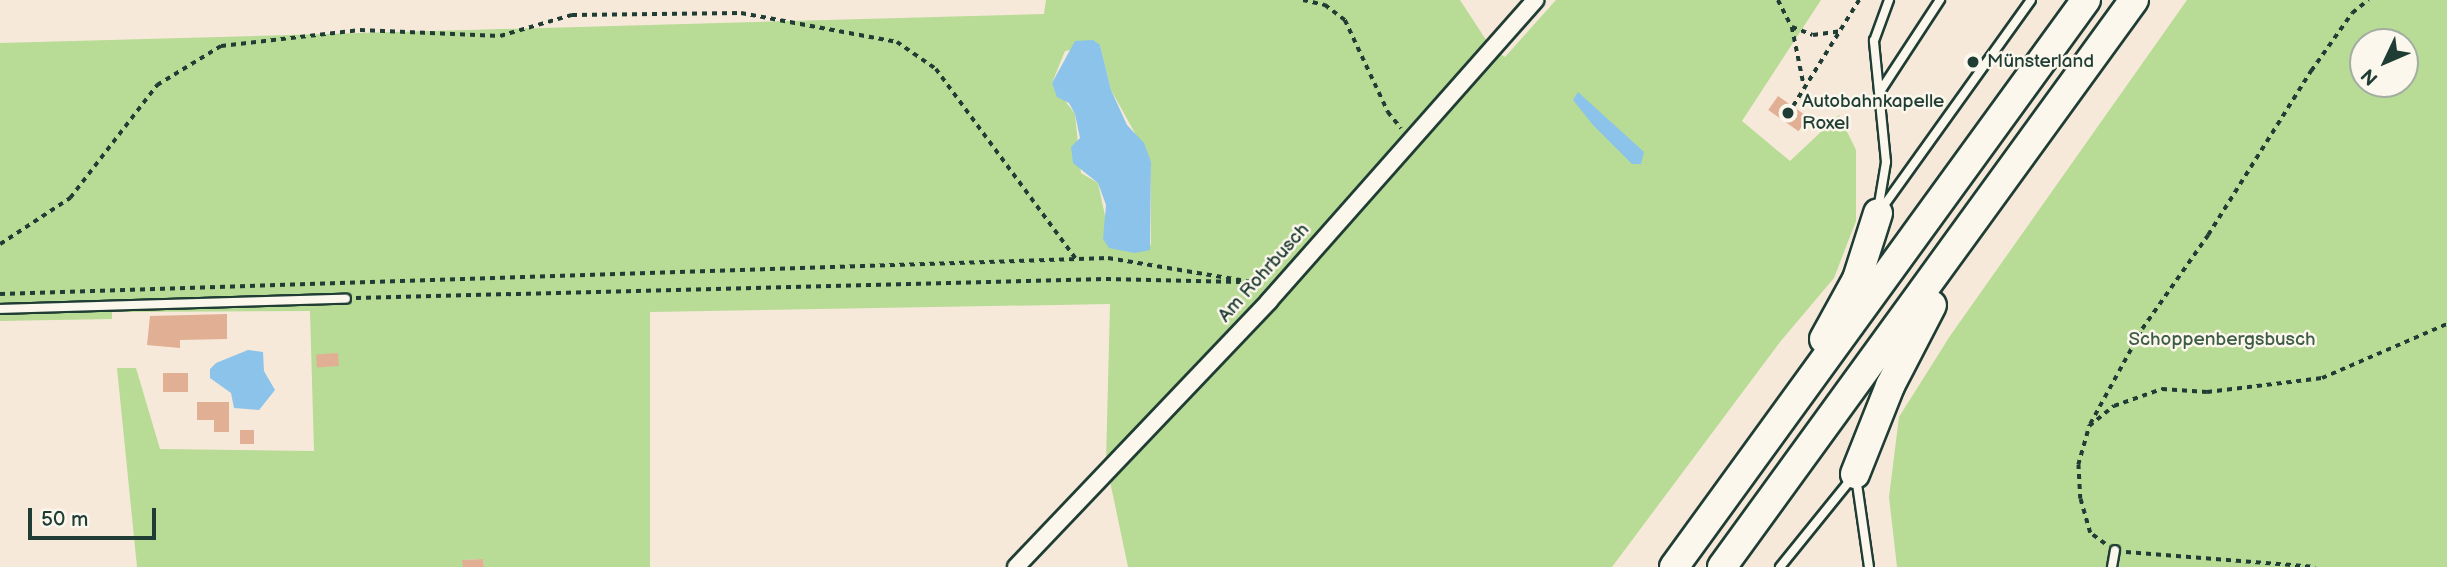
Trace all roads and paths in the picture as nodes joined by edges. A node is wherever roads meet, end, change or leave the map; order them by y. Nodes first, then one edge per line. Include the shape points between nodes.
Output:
1 (1303, 0) edge
2 (1535, 0) edge
3 (1778, 0) edge
4 (1859, 0) edge
5 (1889, 0) edge
6 (1940, 0) edge
7 (2031, 0) edge
8 (2086, 0) edge
9 (2134, 0) edge
10 (2368, 0) edge
11 (1792, 27) junction
12 (1840, 31) junction
13 (1805, 88) junction
14 (1881, 90) junction
15 (1793, 106) dead end
16 (1411, 141) junction
17 (1982, 211) junction
18 (1878, 213) junction
19 (0, 244) edge
20 (1076, 259) junction
21 (1252, 282) junction
22 (0, 294) edge
23 (346, 299) joint
24 (1269, 301) junction
25 (0, 309) edge
26 (2447, 324) edge
27 (2089, 426) junction
28 (1768, 440) junction
29 (1856, 474) junction
30 (2115, 550) dead end
31 (1016, 567) edge
32 (1674, 567) edge
33 (1722, 567) edge
34 (1780, 567) edge
35 (1869, 567) edge
36 (2112, 567) edge
37 (2315, 567) edge

1 - 16 path via 1325,5 1345,20 1388,111
2 - 16 street, Am Rohrbusch
3 - 11 path
4 - 12 path
5 - 14 lane via 1874,41
6 - 14 lane
7 - 18 lane
8 - 28 highway
9 - 17 highway
10 - 27 path via 2352,13 2311,71 2208,235 2142,329
11 - 12 path via 1813,35
11 - 13 path
12 - 13 path
13 - 15 path
14 - 18 lane via 1886,162
16 - 24 street, Am Rohrbusch
17 - 29 highway via 1903,358
17 - 33 highway
18 - 28 highway via 1857,279
19 - 20 path via 70,198 157,85 221,46 360,30 500,36 572,15 741,13 897,42 936,69
20 - 21 path via 1108,258
20 - 22 path
21 - 23 path via 1106,279
21 - 24 path
23 - 25 lane
24 - 31 street, Am Rohrbusch
26 - 27 path via 2322,378 2207,392 2162,389 2114,406
27 - 37 path via 2078,465 2080,499 2090,533 2115,551
28 - 32 highway
29 - 34 lane
29 - 35 lane
30 - 36 lane

